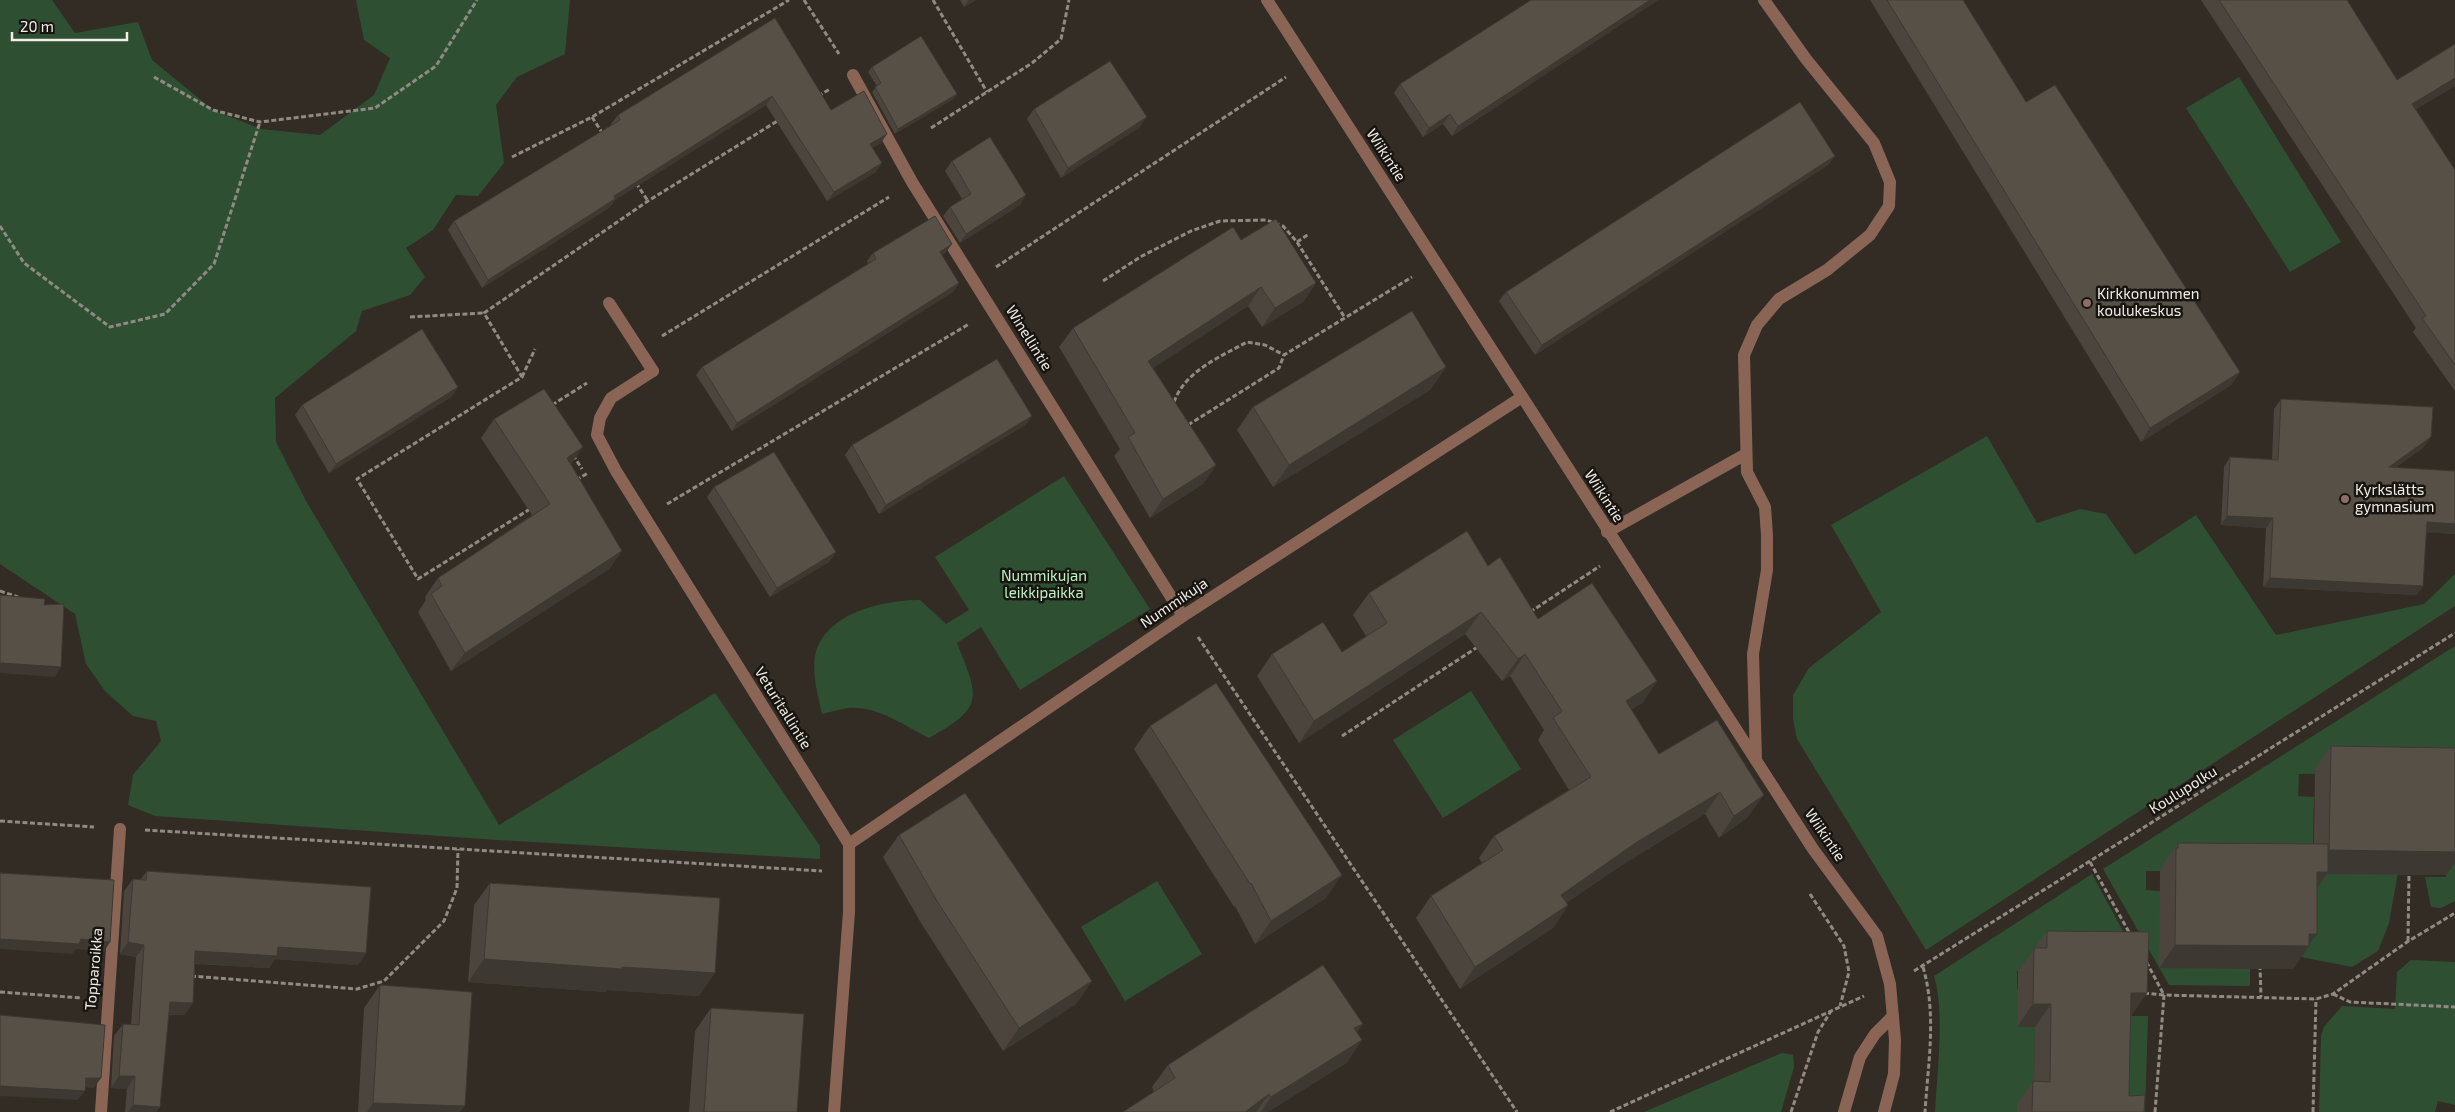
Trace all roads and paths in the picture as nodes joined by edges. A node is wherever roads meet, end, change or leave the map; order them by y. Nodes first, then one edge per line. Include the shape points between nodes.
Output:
1 (477, 0) edge
2 (789, 0) edge
3 (804, 0) edge
4 (933, 0) edge
5 (1069, 0) edge
6 (1267, 0) edge
7 (1764, 0) edge
8 (1307, 63) junction
9 (853, 75) junction
10 (154, 77) dead end
11 (988, 92) junction
12 (812, 100) edge
13 (787, 115) edge
14 (592, 117) junction
15 (260, 122) junction
16 (931, 128) dead end
17 (608, 140) edge
18 (512, 158) dead end
19 (633, 178) edge
20 (912, 182) junction
21 (648, 201) junction
22 (0, 226) edge
23 (1309, 234) dead end
24 (1297, 242) junction
25 (1412, 277) dead end
26 (975, 280) junction
27 (1103, 281) dead end
28 (609, 303) dead end
29 (992, 311) junction
30 (484, 313) junction
31 (410, 317) dead end
32 (1344, 318) junction
33 (535, 349) dead end
34 (639, 350) junction
35 (1284, 355) junction
36 (522, 377) junction
37 (591, 380) dead end
38 (1522, 398) junction
39 (1177, 410) edge
40 (544, 411) edge
41 (1182, 418) edge
42 (1186, 426) junction
43 (1191, 434) edge
44 (570, 450) edge
45 (1746, 454) junction
46 (610, 459) junction
47 (586, 474) junction
48 (591, 482) dead end
49 (569, 484) edge
50 (535, 506) edge
51 (645, 517) junction
52 (1607, 532) junction
53 (1601, 566) dead end
54 (0, 591) edge
55 (23, 599) edge
56 (1528, 614) edge
57 (1183, 616) junction
58 (2455, 633) edge
59 (1488, 640) edge
60 (1342, 736) edge
61 (1756, 760) junction
62 (0, 821) edge
63 (120, 828) junction
64 (849, 844) junction
65 (458, 849) junction
66 (2090, 862) junction
67 (2409, 866) edge
68 (848, 873) junction
69 (2455, 913) edge
70 (2132, 937) edge
71 (2408, 942) junction
72 (2260, 956) edge
73 (2146, 962) edge
74 (190, 976) edge
75 (2137, 990) edge
76 (0, 992) edge
77 (2333, 994) junction
78 (2164, 995) junction
79 (2261, 997) junction
80 (2316, 999) junction
81 (107, 1000) junction
82 (1840, 1006) dead end
83 (2455, 1007) edge
84 (1831, 1011) junction
85 (1893, 1016) junction
86 (101, 1112) edge
87 (834, 1112) edge
88 (1517, 1112) edge
89 (1610, 1112) edge
90 (1791, 1112) edge
91 (1844, 1112) edge
92 (1884, 1112) edge
93 (1925, 1112) edge
94 (2155, 1112) edge
95 (2313, 1112) edge

1 - 15 path via 436,66 375,108
2 - 14 path
3 - 9 path
4 - 11 path
5 - 11 path via 1061,39
6 - 8 street, Wiikintie
7 - 45 street via 1806,60 1874,143 1890,182 1889,206 1870,235 1827,270 1779,299 1757,325 1744,355
8 - 26 path
8 - 38 street, Wiikintie
9 - 12 path
9 - 20 street, Winellintie
10 - 15 path via 213,110
11 - 16 path
13 - 21 path
14 - 17 path
14 - 18 path
15 - 22 path via 214,264 165,314 110,328 24,262
19 - 21 path
20 - 26 street, Winellintie
20 - 34 path
21 - 30 path
23 - 24 path
24 - 27 path via 1283,226 1266,220 1220,220 1142,256
24 - 32 path
25 - 32 path
26 - 29 street, Winellintie
28 - 34 street
29 - 51 path
29 - 57 street, Winellintie
30 - 31 path
30 - 36 path
32 - 35 path
33 - 36 path
34 - 46 street, Veturitallintie via 653,371 611,398 600,418 597,435
35 - 39 path via 1265,345 1247,342 1200,368 1173,401
35 - 42 path via 1279,368
36 - 50 path via 357,478 418,579
37 - 40 path
38 - 52 street, Wiikintie
38 - 57 street, Nummikuja
41 - 42 path
42 - 43 path
44 - 47 path
45 - 52 street
45 - 61 street via 1747,472 1765,507 1766,535 1766,570 1753,654
46 - 47 path
46 - 51 street, Veturitallintie
47 - 48 path
47 - 49 path
51 - 64 street, Veturitallintie
52 - 61 street, Wiikintie
53 - 56 path
54 - 55 path
57 - 64 street, Nummikuja
57 - 88 path
58 - 66 path, Koulupolku
59 - 60 path
61 - 85 street, Wiikintie via 1813,849 1877,936 1890,984
62 - 63 path
63 - 65 path
63 - 81 street, Topparoikka
64 - 68 street
65 - 68 path
65 - 74 path via 457,888 444,921 384,981 357,989
66 - 70 path
66 - 93 path, Koulupolku via 1923,967 1930,991 1931,1023
67 - 71 path
68 - 87 street via 849,912
69 - 71 path
71 - 77 path
72 - 79 path
73 - 78 path
75 - 78 path
76 - 81 path
77 - 80 path
77 - 83 path via 2350,1002
78 - 79 path
78 - 94 path
79 - 80 path
80 - 95 path
81 - 86 street, Topparoikka
82 - 84 path
84 - 89 path
84 - 90 path via 1818,1032
85 - 91 street via 1875,1034 1860,1057
85 - 92 street, Wiikintie via 1894,1074

